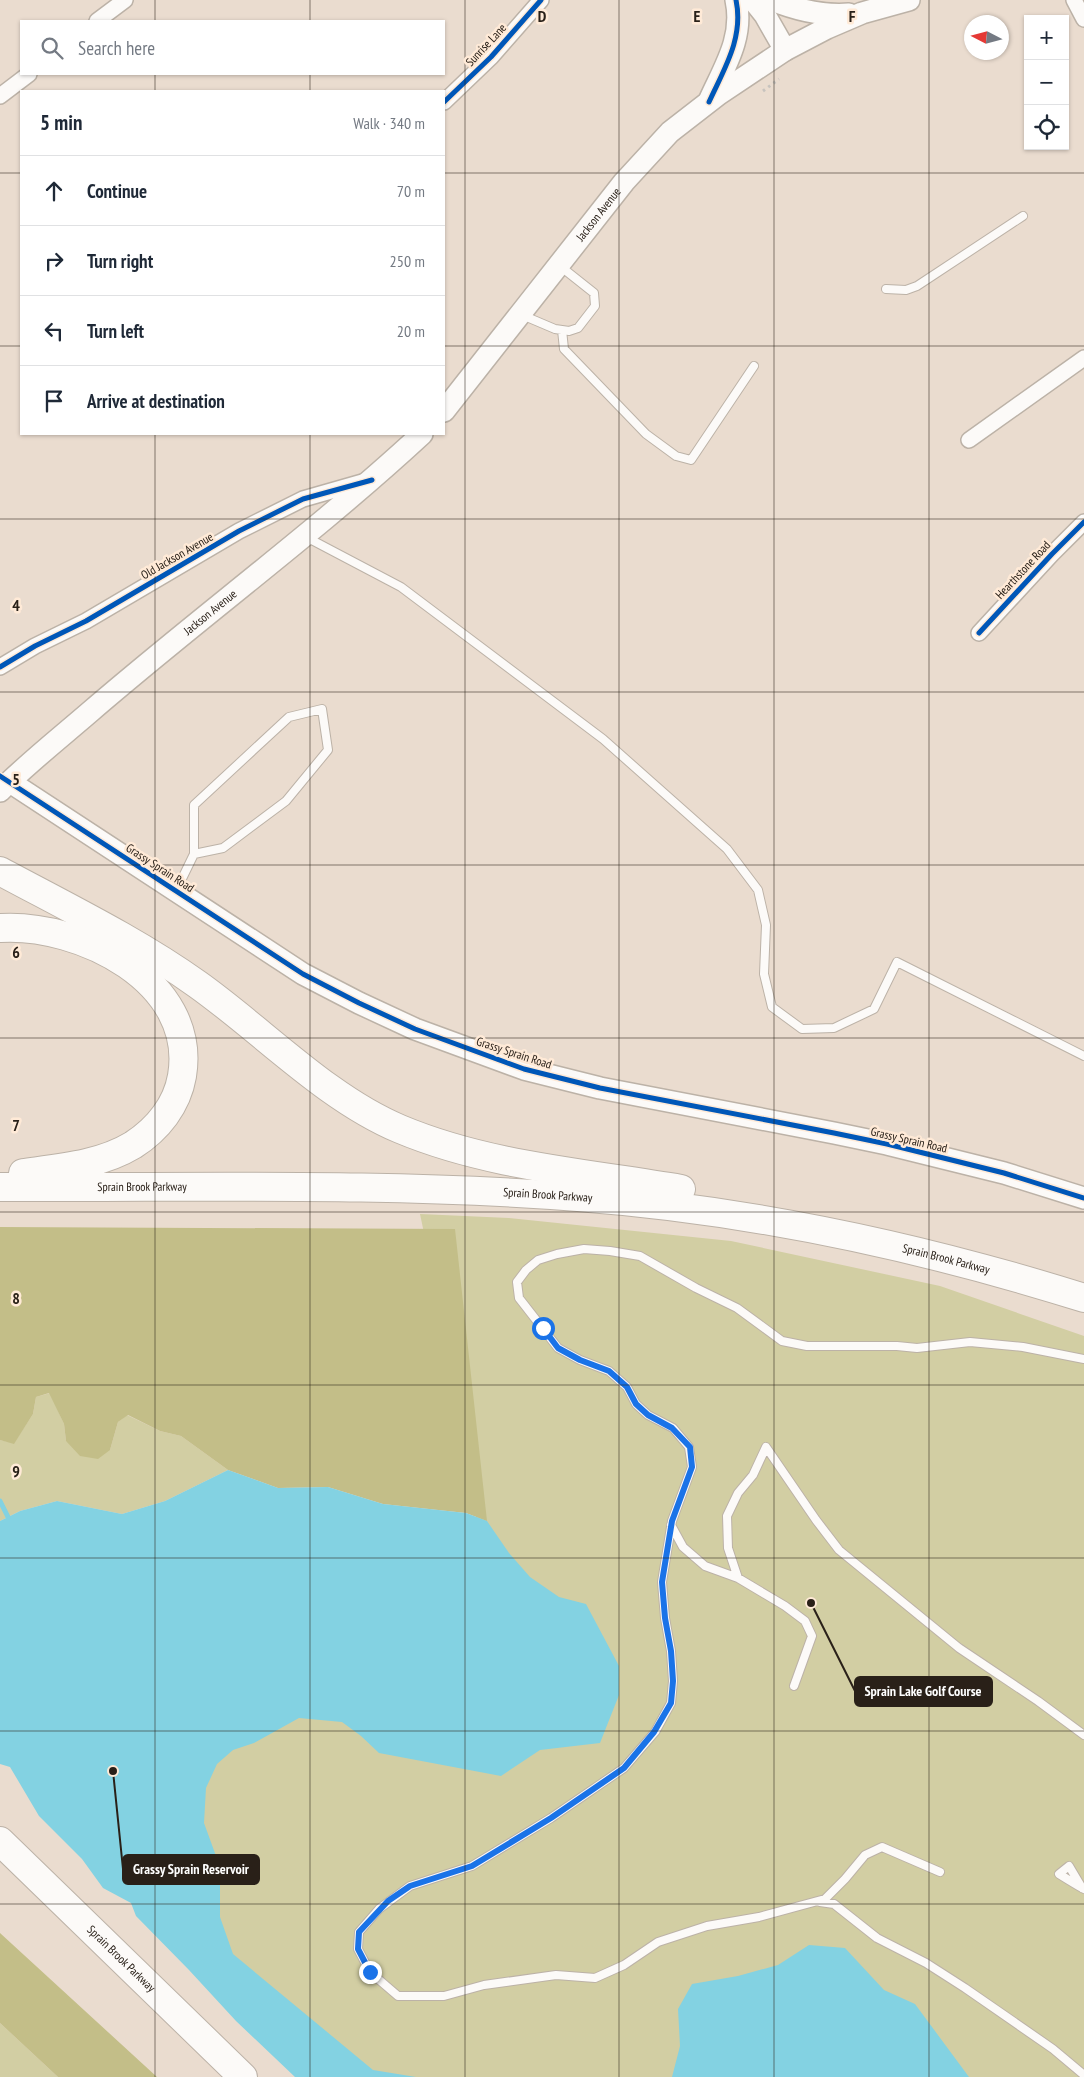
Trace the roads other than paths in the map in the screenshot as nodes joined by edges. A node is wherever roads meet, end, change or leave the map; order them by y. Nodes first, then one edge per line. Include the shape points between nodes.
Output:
1 (125, 0) edge
2 (541, 0) edge
3 (736, 0) edge
4 (752, 0) edge
5 (772, 0) edge
6 (909, 0) edge
7 (1074, 0) edge
8 (862, 13) junction
9 (1084, 19) edge
10 (98, 20) edge
11 (785, 50) junction
12 (28, 75) edge
13 (0, 96) edge
14 (445, 101) edge
15 (708, 102) junction
16 (1023, 216) dead end
17 (559, 265) junction
18 (886, 289) dead end
19 (520, 314) junction
20 (562, 330) junction
21 (1084, 358) edge
22 (754, 366) dead end
23 (445, 410) edge
24 (421, 435) edge
25 (970, 440) dead end
26 (372, 480) junction
27 (1084, 522) edge
28 (305, 537) junction
29 (978, 633) dead end
30 (0, 667) edge
31 (3, 783) edge
32 (194, 854) junction
33 (0, 871) edge
34 (176, 891) junction
35 (0, 928) edge
36 (1084, 1056) edge
37 (0, 1176) edge
38 (0, 1187) edge
39 (1084, 1198) edge
40 (900, 1247) junction
41 (1084, 1298) edge
42 (1084, 1359) edge
43 (671, 1525) junction
44 (738, 1578) junction
45 (794, 1686) dead end
46 (1084, 1735) edge
47 (0, 1841) edge
48 (0, 1868) edge
49 (940, 1872) dead end
50 (816, 1902) junction
51 (122, 1959) junction
52 (1084, 2075) edge
53 (243, 2077) edge

1 - 10 street
2 - 14 street, Sunrise Lane via 491,57
3 - 15 street via 737,36
4 - 11 street via 765,15
5 - 8 street via 830,15
6 - 8 street
7 - 9 street
8 - 11 street, Jackson Avenue
11 - 15 street, Jackson Avenue
12 - 13 street
15 - 17 street, Jackson Avenue via 670,132 624,182
16 - 18 lane via 917,286 906,290
17 - 19 street, Jackson Avenue
17 - 20 lane via 594,293 595,306 578,328
19 - 20 lane
19 - 23 street, Jackson Avenue
20 - 22 lane via 564,349 646,434 676,456 691,460
21 - 25 street
24 - 26 street, Jackson Avenue
26 - 28 street, Jackson Avenue
26 - 30 street, Old Jackson Avenue via 303,499 239,531 86,622
27 - 29 street, Hearthstone Road
28 - 31 street, Jackson Avenue
28 - 36 lane via 401,587 603,739 727,849 758,890 766,925 764,974 772,1007 802,1029 834,1028 874,1009 898,962
31 - 34 street, Grassy Sprain Road
32 - 32 lane via 194,805 289,717 322,709 328,750 286,801 223,848
32 - 34 lane
33 - 40 highway via 176,970 330,1089 399,1129 449,1146 504,1159 747,1203
34 - 39 street, Grassy Sprain Road via 303,974 359,1003 524,1069 600,1088 888,1144 1004,1173
35 - 37 highway via 25,927 61,934 127,965 167,1002 182,1033 184,1051 180,1085 173,1103 149,1134 114,1155 92,1162
38 - 40 highway, Sprain Brook Parkway via 383,1187 569,1196 726,1214
40 - 41 highway, Sprain Brook Parkway
42 - 43 lane via 1024,1347 970,1342 917,1348 807,1346 782,1341 737,1308 640,1256 584,1249 538,1260 517,1282 519,1298 558,1348 609,1371 627,1387 636,1404 672,1428 690,1447 692,1467
43 - 44 lane via 683,1547 705,1566
43 - 50 lane via 662,1582 673,1681 671,1703 654,1732 624,1768 551,1818 472,1866 410,1886 388,1901 359,1932 358,1949 370,1972 398,1996 444,1996 525,1978 556,1975 595,1978 624,1965 658,1942 707,1926 760,1917
44 - 45 lane via 805,1621 812,1636
44 - 46 lane via 728,1548 727,1516 738,1493 753,1475 766,1446 839,1550 959,1648
47 - 51 highway, Sprain Brook Parkway
48 - 51 highway
49 - 50 lane via 882,1847 865,1855 846,1879 825,1899
50 - 52 lane via 834,1904 878,1938 965,1988 1053,2049
51 - 53 highway, Sprain Brook Parkway

